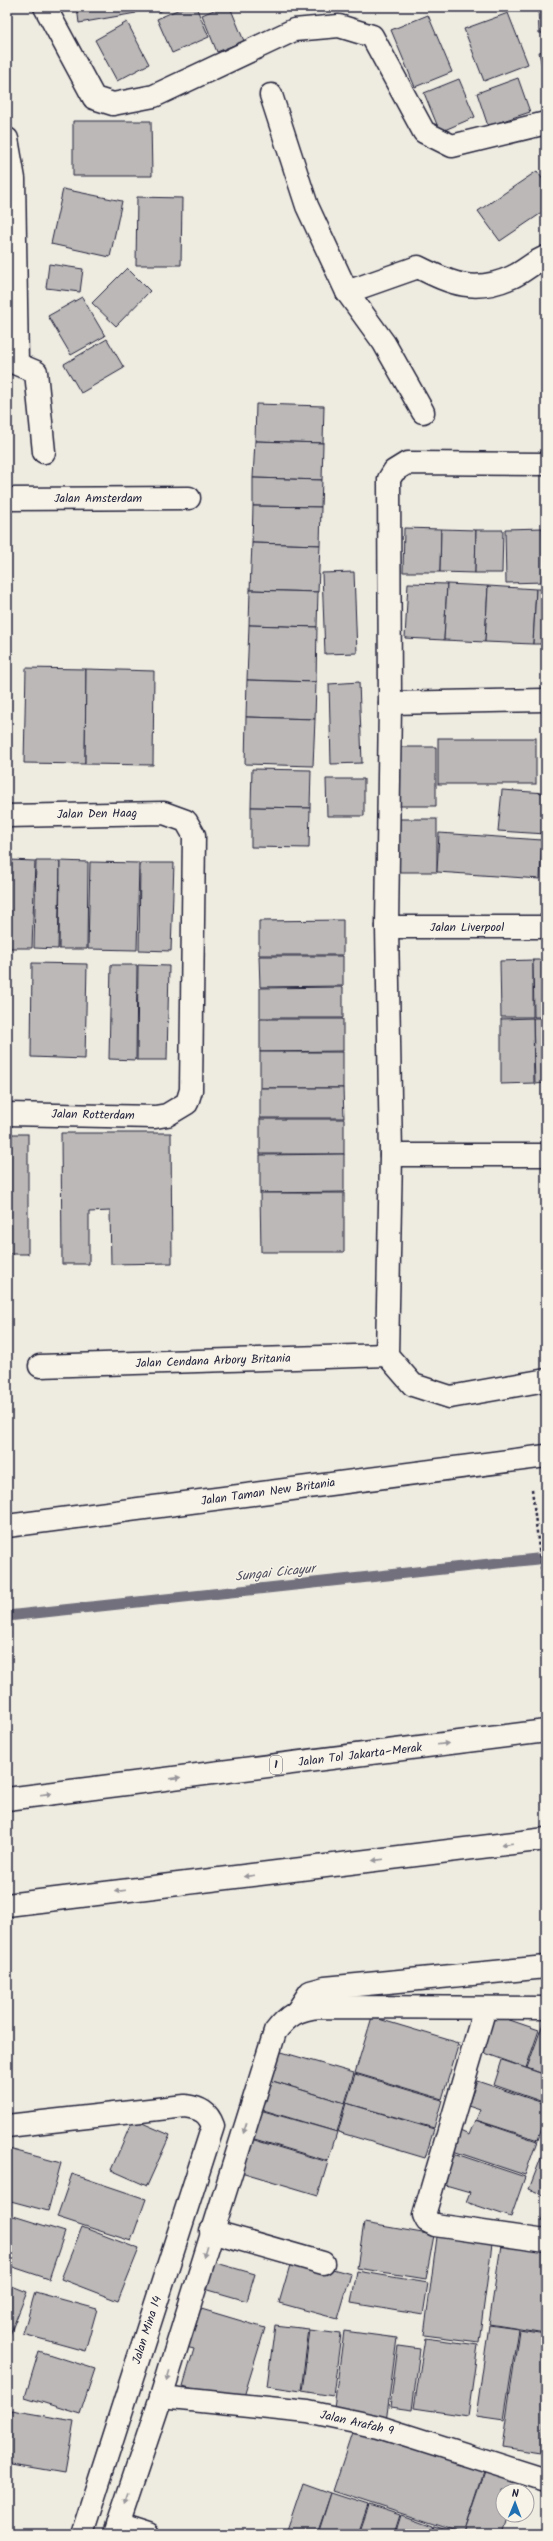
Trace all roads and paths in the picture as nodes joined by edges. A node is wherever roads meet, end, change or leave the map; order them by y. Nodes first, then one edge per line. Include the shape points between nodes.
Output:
1 (45, 7) edge
2 (271, 95) dead end
3 (546, 123) edge
4 (7, 139) edge
5 (546, 257) edge
6 (347, 292) junction
7 (12, 364) edge
8 (423, 412) dead end
9 (44, 452) dead end
10 (546, 464) edge
11 (189, 498) dead end
12 (7, 499) edge
13 (546, 700) edge
14 (390, 703) junction
15 (7, 816) edge
16 (387, 927) junction
17 (546, 927) edge
18 (178, 1110) joint
19 (7, 1114) edge
20 (391, 1155) junction
21 (546, 1155) edge
22 (387, 1355) junction
23 (40, 1366) dead end
24 (546, 1380) edge
25 (537, 1457) edge
26 (7, 1526) edge
27 (546, 1610) edge
28 (546, 1731) edge
29 (7, 1799) edge
30 (546, 1839) edge
31 (7, 1905) edge
32 (546, 1967) edge
33 (485, 2008) junction
34 (544, 2008) dead end
35 (298, 2010) junction
36 (7, 2126) edge
37 (211, 2231) junction
38 (546, 2241) edge
39 (323, 2263) dead end
40 (161, 2397) junction
41 (546, 2480) edge
42 (116, 2529) edge
43 (82, 2534) edge
44 (149, 2534) edge

1 - 3 main road via 94,98 113,104 154,96 294,30 339,26 372,36 424,132 452,146
2 - 6 main road via 307,206
4 - 7 main road via 14,179
5 - 6 main road via 512,277 490,285 467,287 418,267
6 - 8 main road via 384,343
7 - 9 main road via 36,372
10 - 14 main road via 407,463 394,471 389,485
11 - 12 main road, Jalan Amsterdam
13 - 14 main road
14 - 16 main road
15 - 18 main road, Jalan Den Haag via 164,813 186,821 194,835 191,1090 187,1103
16 - 17 main road, Jalan Liverpool
16 - 20 main road
18 - 19 main road, Jalan Rotterdam via 167,1115 155,1116
20 - 21 main road
20 - 22 main road
22 - 23 main road, Jalan Cendana Arbory Britania
22 - 24 main road via 412,1385 450,1397
25 - 26 main road, Jalan Taman New Britania
25 - 27 path
29 -> 28 main road, Jalan Tol Jakarta–Merak / 1
30 -> 31 main road
32 - 35 main road via 325,1988 310,1992
33 - 34 main road
33 - 35 main road via 319,2007
33 - 38 main road via 424,2215 435,2225
35 -> 37 main road via 286,2018 275,2032
36 - 43 main road, Jalan Mina 14 via 185,2106 198,2108 210,2116 213,2126
37 - 39 main road
37 -> 40 main road
40 - 41 main road, Jalan Arafah 9 via 308,2412 379,2427
40 -> 42 main road
42 - 44 main road

